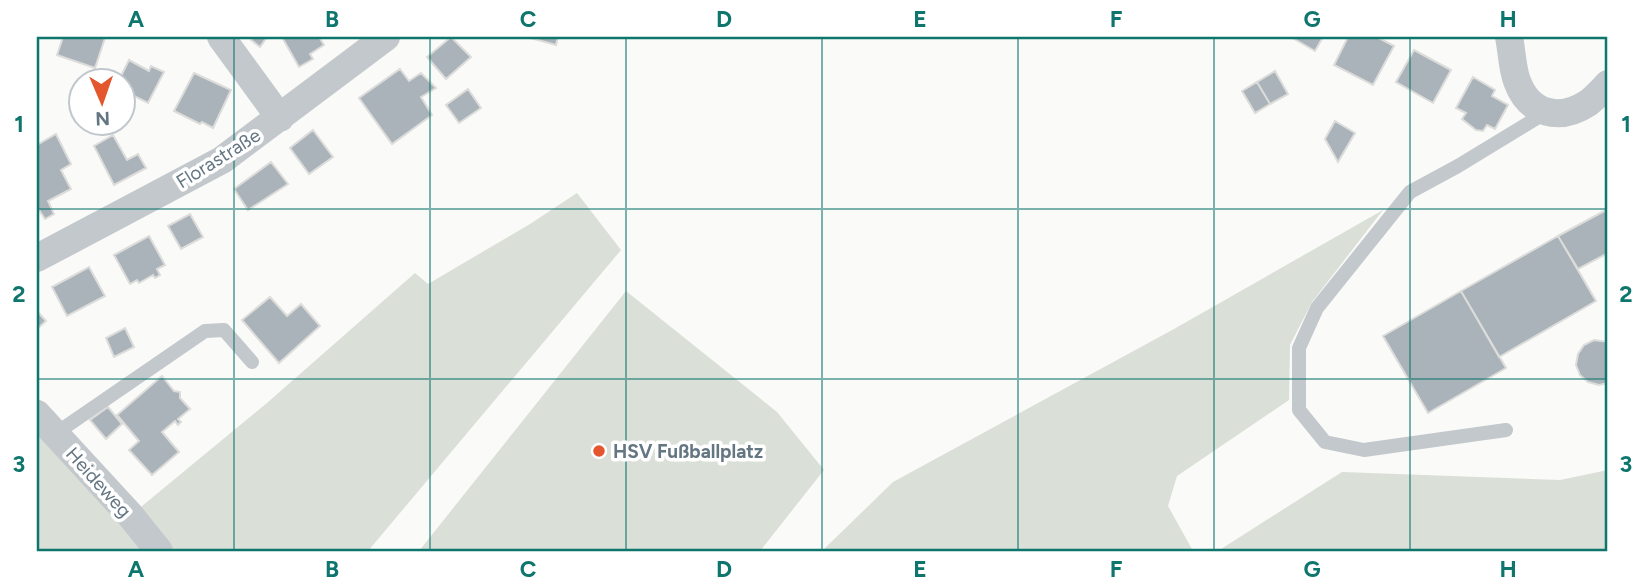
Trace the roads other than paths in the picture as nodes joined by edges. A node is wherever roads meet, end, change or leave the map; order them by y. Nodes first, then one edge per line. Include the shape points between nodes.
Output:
1 (221, 37) edge
2 (386, 37) edge
3 (1509, 37) edge
4 (1608, 84) edge
5 (1545, 113) junction
6 (280, 118) junction
7 (37, 258) edge
8 (251, 362) dead end
9 (46, 424) edge
10 (1506, 430) dead end
11 (159, 551) edge

1 - 6 street
2 - 6 street, Florastraße
3 - 5 street via 1516,80 1529,103
4 - 5 street via 1588,103 1566,113
5 - 10 lane via 1410,192 1317,309 1299,348 1299,410 1325,442 1364,450
6 - 7 street, Florastraße via 222,160
8 - 9 lane via 223,330 205,331
9 - 11 street, Heideweg

